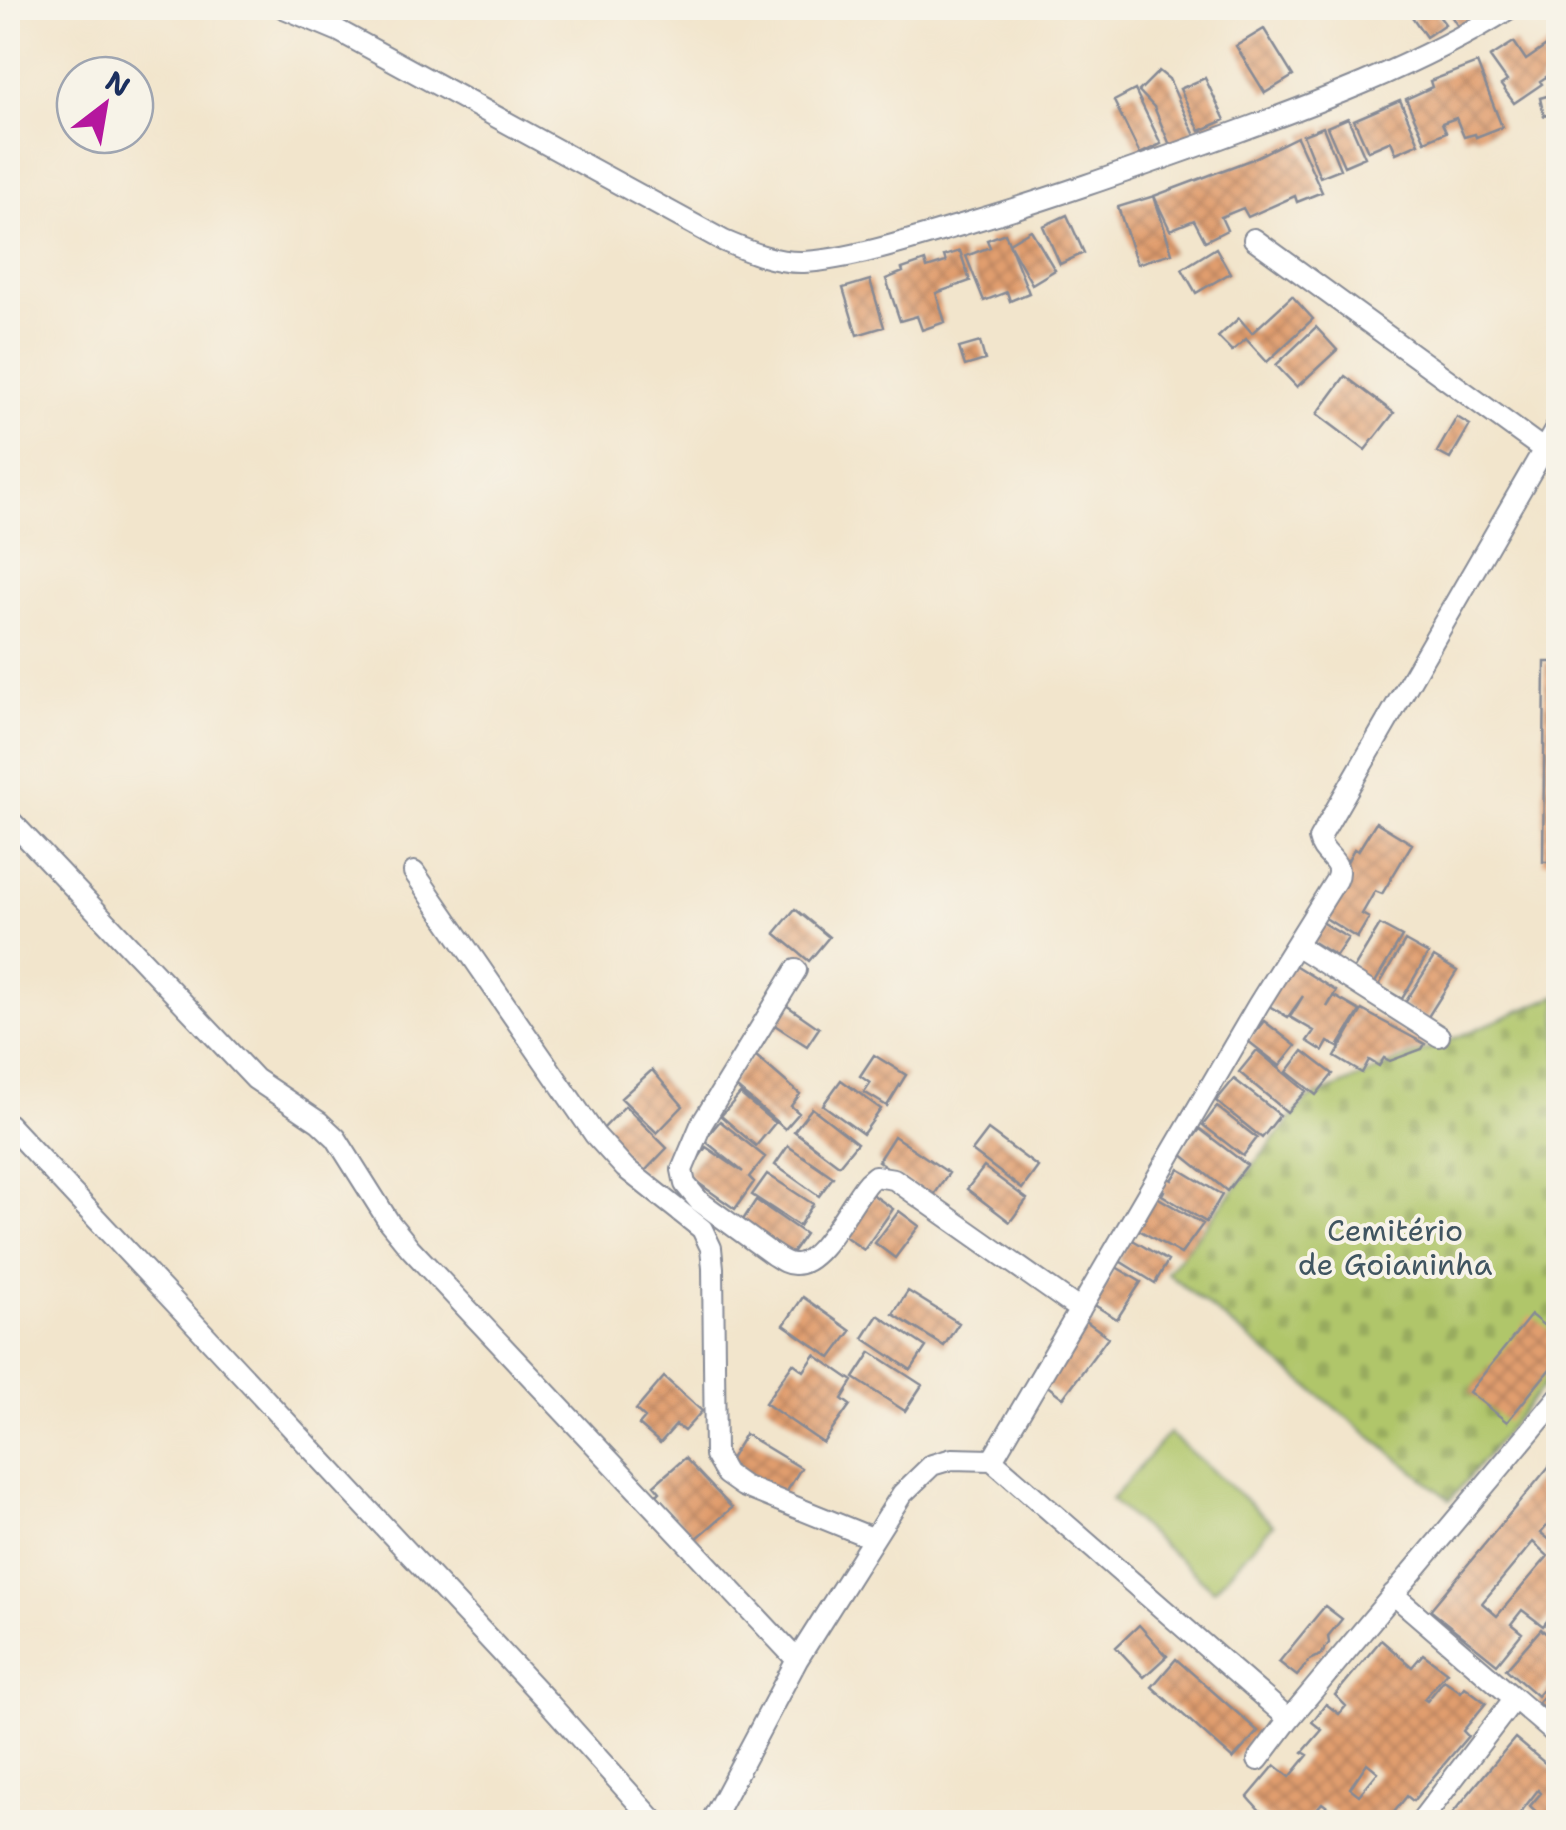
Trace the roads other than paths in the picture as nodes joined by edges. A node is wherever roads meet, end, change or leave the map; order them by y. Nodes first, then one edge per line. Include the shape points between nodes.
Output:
1 (284, 8) edge
2 (1510, 8) edge
3 (1254, 238) dead end
4 (1558, 425) edge
5 (1551, 451) edge
6 (8, 818) edge
7 (414, 872) dead end
8 (1296, 945) junction
9 (796, 970) dead end
10 (1439, 1036) dead end
11 (8, 1124) edge
12 (1080, 1310) junction
13 (1558, 1398) edge
14 (992, 1460) junction
15 (872, 1538) junction
16 (1393, 1594) junction
17 (797, 1660) junction
18 (1514, 1699) junction
19 (1289, 1718) junction
20 (1558, 1736) edge
21 (1258, 1760) dead end
22 (654, 1822) edge
23 (711, 1822) edge
24 (1420, 1822) edge

1 - 2 street via 724,241 800,262 1027,205 1282,116 1375,78
3 - 5 street
4 - 5 street
5 - 8 street via 1319,839 1339,870
6 - 17 street via 256,1079 336,1138 410,1248
7 - 15 street via 595,1135 702,1229 713,1268 716,1455 726,1474
8 - 10 street
8 - 12 street
9 - 12 street via 700,1125 682,1170 691,1193 797,1265 823,1247 868,1182 876,1176 894,1180
11 - 22 street
12 - 14 street
13 - 16 street
14 - 15 street via 952,1458 932,1465
14 - 19 street
15 - 17 street
16 - 18 street
16 - 19 street
17 - 23 street
18 - 20 street
18 - 24 street
19 - 21 street

